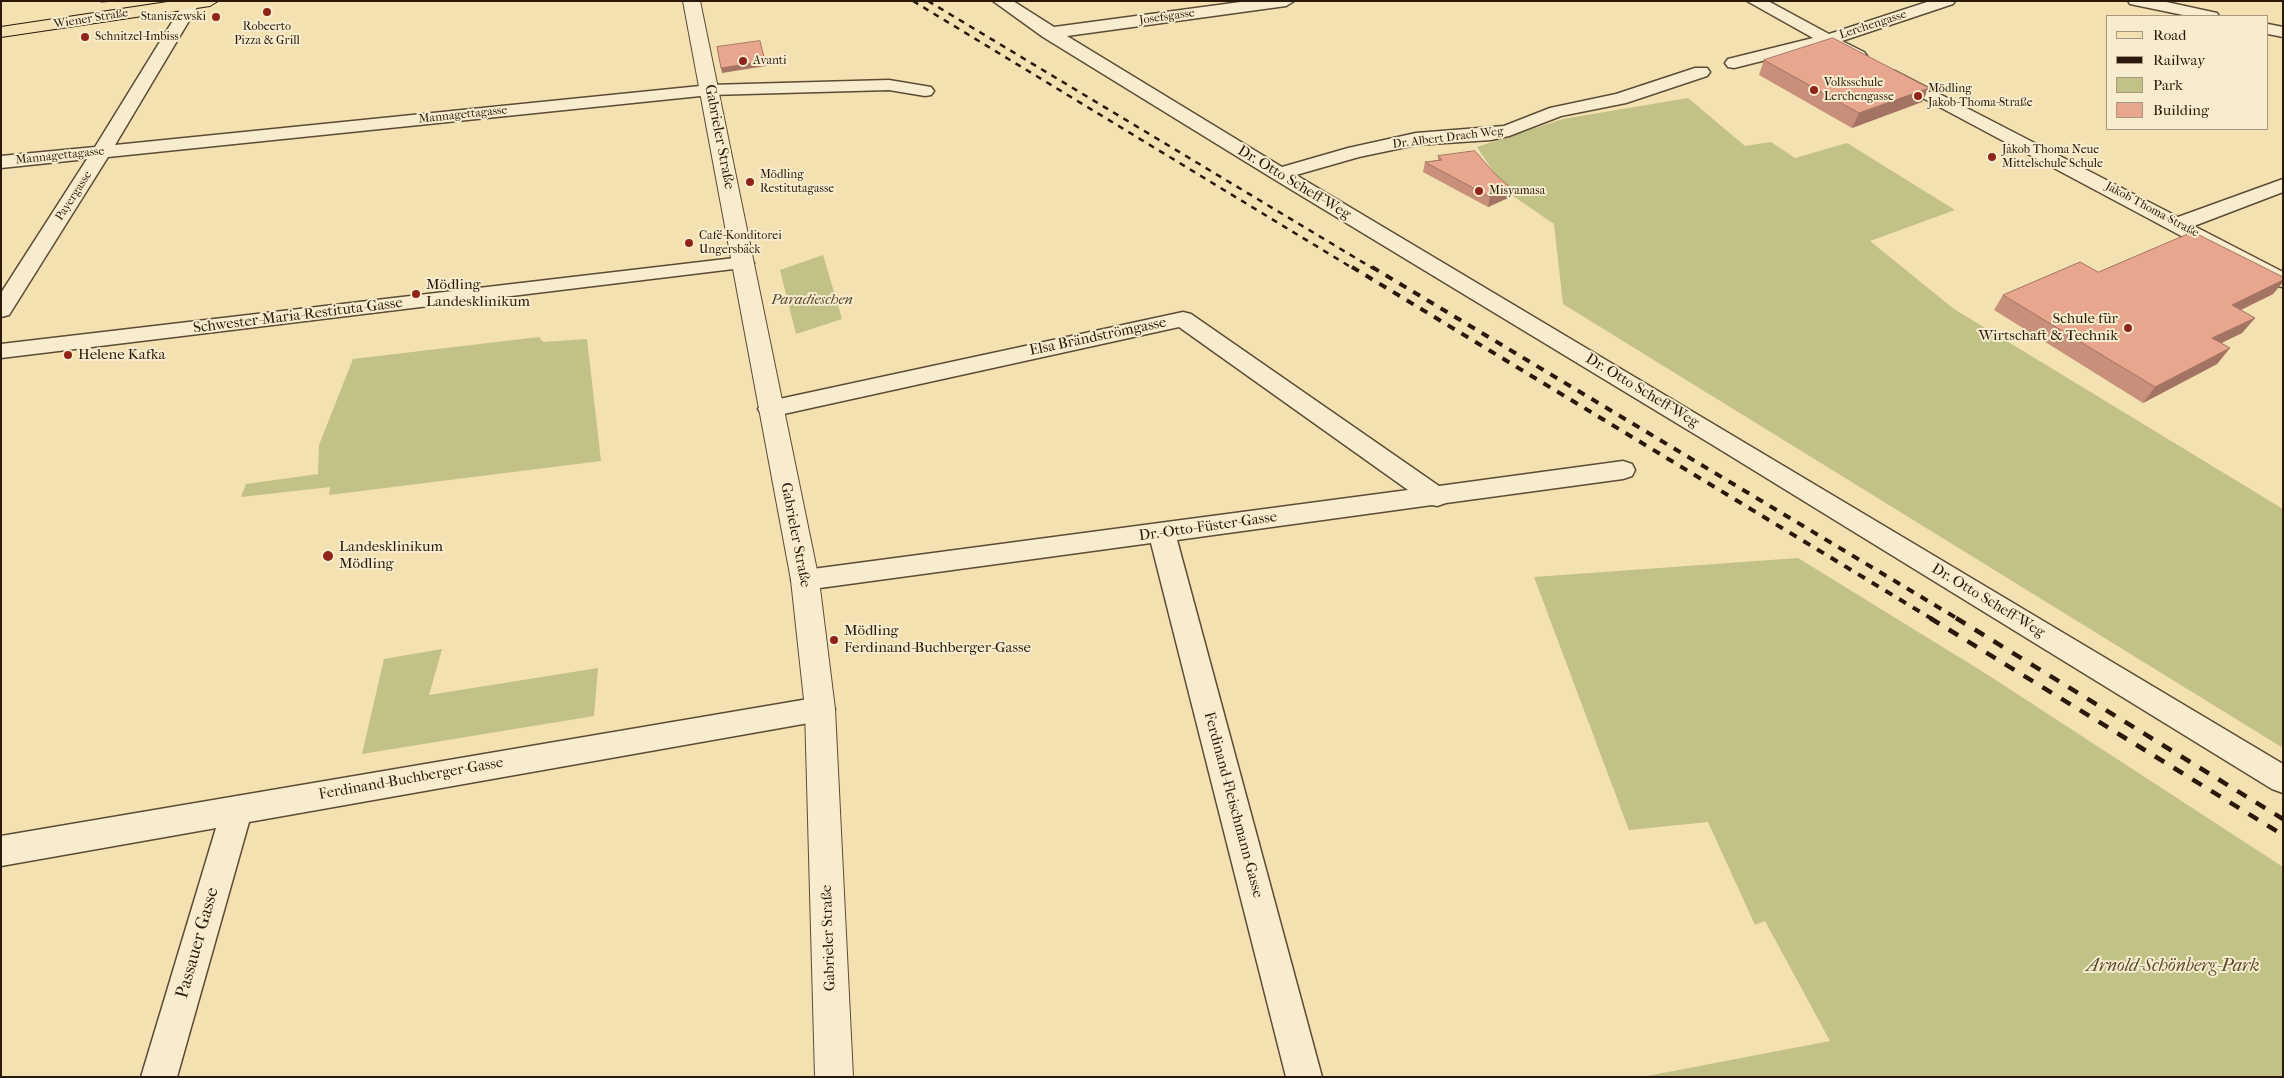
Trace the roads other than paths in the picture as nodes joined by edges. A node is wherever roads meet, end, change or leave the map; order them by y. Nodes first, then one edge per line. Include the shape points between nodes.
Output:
1 (210, 1) edge
2 (691, 1) edge
3 (1001, 1) edge
4 (1286, 1) edge
5 (1755, 1) edge
6 (1947, 1) edge
7 (2136, 1) edge
8 (191, 4) junction
9 (2206, 15) edge
10 (2269, 29) edge
11 (1, 32) edge
12 (2283, 32) edge
13 (1049, 33) junction
14 (1827, 40) junction
15 (1734, 63) dead end
16 (1702, 72) dead end
17 (710, 90) junction
18 (925, 90) dead end
19 (102, 152) junction
20 (1, 162) edge
21 (1279, 174) junction
22 (2283, 185) edge
23 (2179, 224) junction
24 (743, 263) junction
25 (2283, 281) edge
26 (1, 310) edge
27 (1, 351) edge
28 (770, 409) junction
29 (1617, 471) dead end
30 (1437, 496) junction
31 (1162, 533) junction
32 (805, 580) junction
33 (820, 709) junction
34 (2283, 780) edge
35 (237, 810) junction
36 (1, 851) edge
37 (159, 1077) edge
38 (834, 1077) edge
39 (1304, 1077) edge

1 - 8 main road, Wiener Straße
2 - 17 street, Gabrieler Straße
3 - 13 street, Dr. Otto Scheff-Weg
4 - 13 street, Josefsgasse
5 - 14 street, Jakob Thoma-Straße
6 - 14 street, Lerchengasse
7 - 9 street
8 - 11 main road, Wiener Straße
8 - 19 street, Payergasse
10 - 12 street
13 - 21 street, Dr. Otto Scheff-Weg
14 - 15 street
14 - 23 street, Jakob Thoma-Straße
16 - 21 street, Dr. Albert Drach Weg via 1620,99 1556,112 1509,130 1416,139 1355,152
17 - 18 street, Mannagettagasse via 889,85
17 - 19 street, Mannagettagasse
17 - 24 street, Gabrieler Straße
19 - 20 street, Mannagettagasse
19 - 26 street, Payergasse
21 - 34 street, Dr. Otto Scheff-Weg
22 - 23 street
23 - 25 street, Jakob Thoma-Straße
24 - 27 street, Schwester-Maria-Restituta-Gasse
24 - 28 street, Gabrieler Straße
28 - 30 street, Elsa Brändströmgasse via 1182,319
28 - 32 street, Gabrieler Straße
29 - 30 street, Dr.-Otto-Füster-Gasse
30 - 31 street, Dr.-Otto-Füster-Gasse
31 - 32 street, Dr.-Otto-Füster-Gasse
31 - 39 street, Ferdinand-Fleischmann-Gasse
32 - 33 street, Gabrieler Straße
33 - 35 street, Ferdinand-Buchberger-Gasse
33 - 38 street, Gabrieler Straße
35 - 36 street, Ferdinand-Buchberger-Gasse
35 - 37 street, Passauer Gasse

